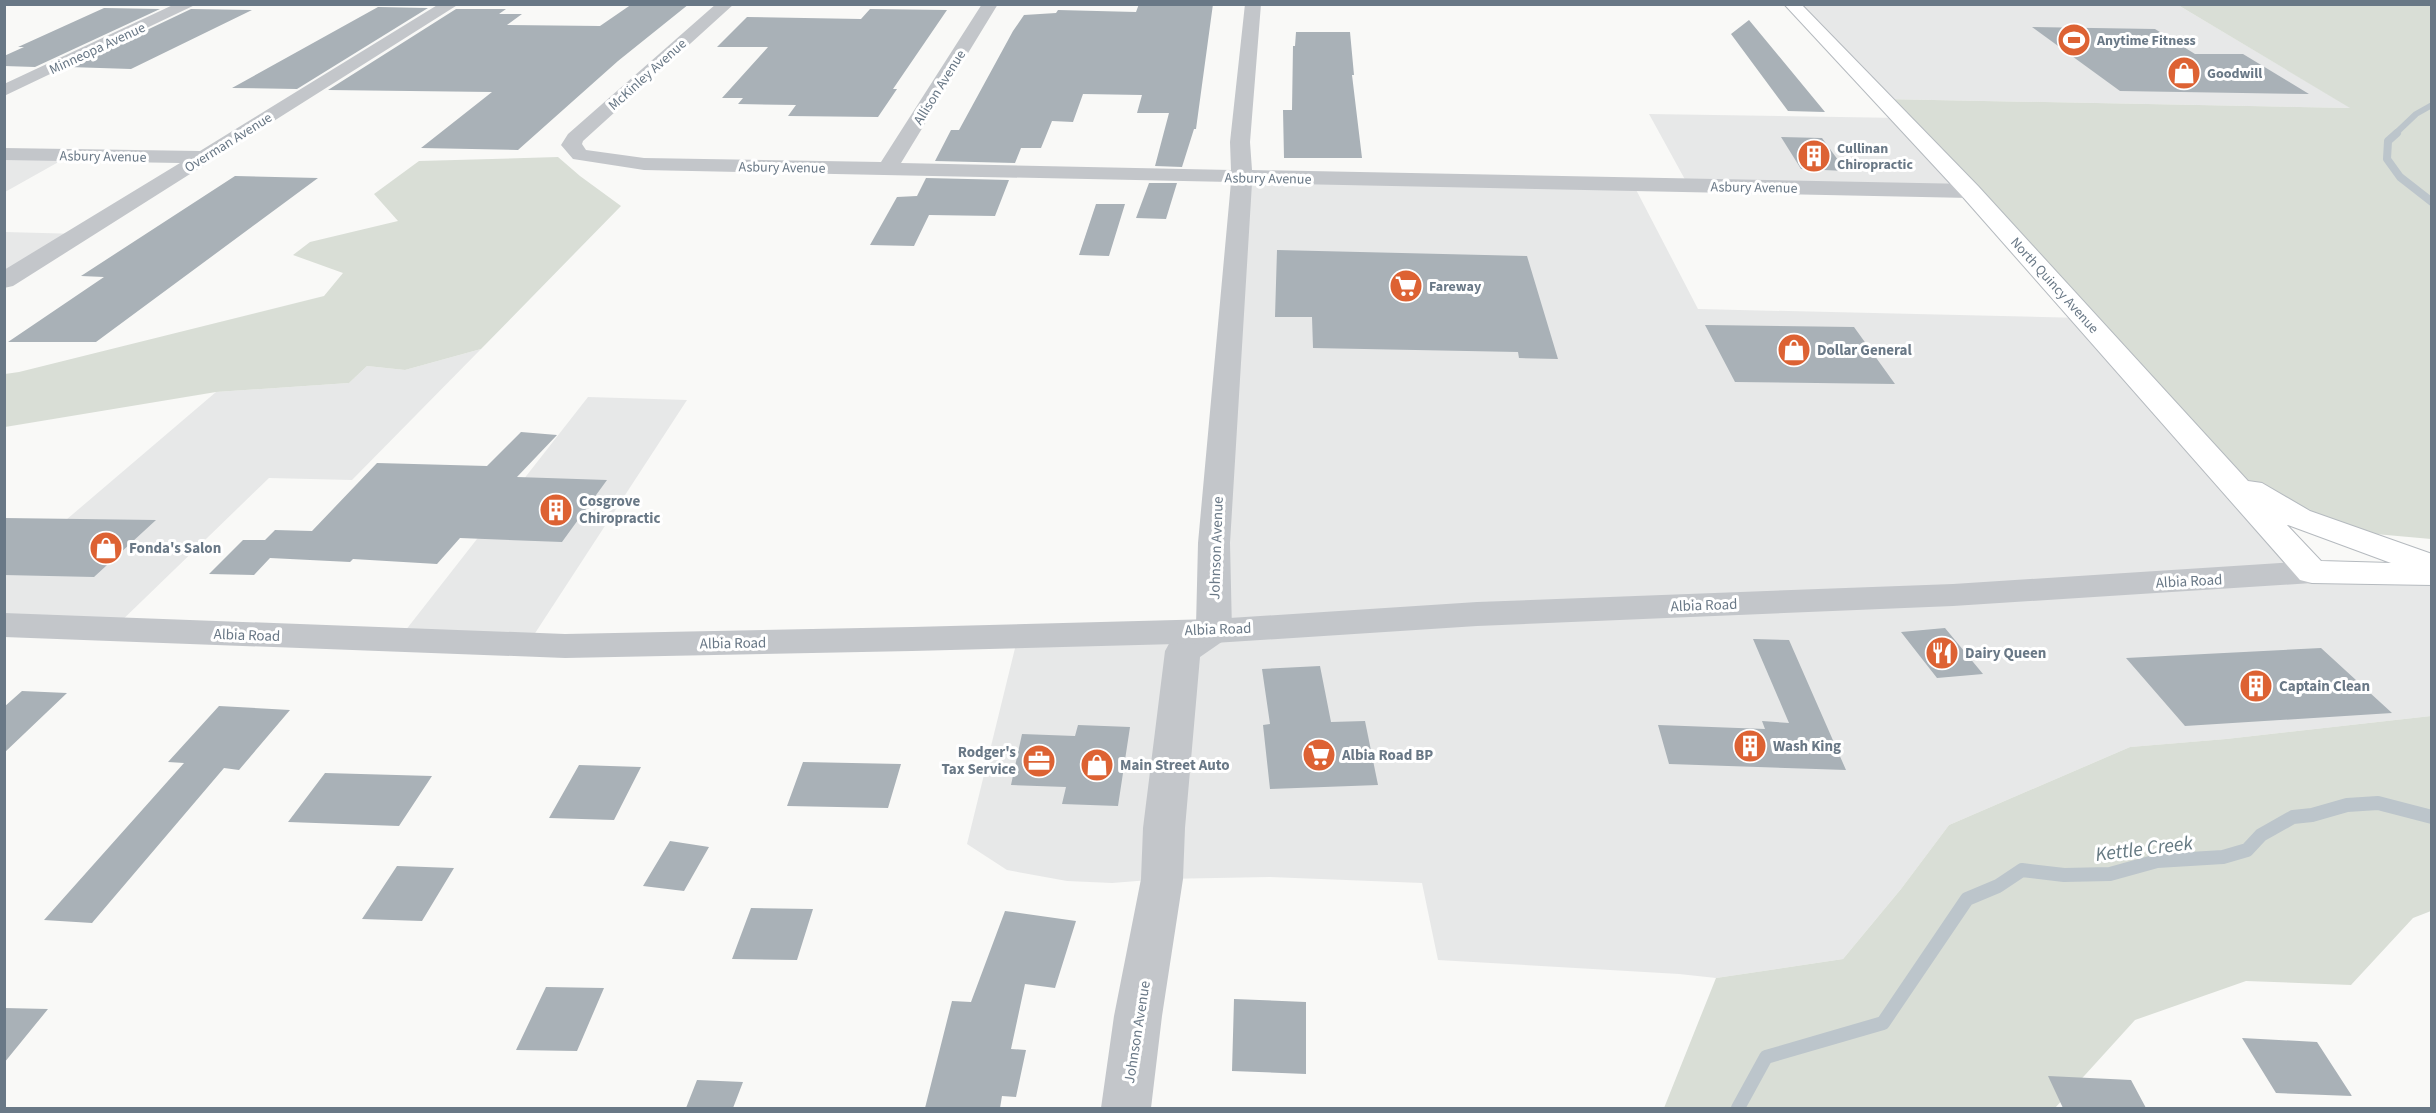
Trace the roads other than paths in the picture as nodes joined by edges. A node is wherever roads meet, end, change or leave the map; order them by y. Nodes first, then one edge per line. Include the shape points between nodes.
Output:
1 (189, 4) edge
2 (451, 4) edge
3 (726, 4) edge
4 (990, 4) edge
5 (1253, 4) edge
6 (1792, 4) edge
7 (4, 91) edge
8 (571, 145) joint
9 (4, 154) edge
10 (201, 157) junction
11 (887, 169) junction
12 (1242, 177) junction
13 (1970, 190) junction
14 (4, 281) edge
15 (2222, 472) junction
16 (2432, 566) edge
17 (2312, 572) junction
18 (2432, 574) edge
19 (10, 630) edge
20 (1214, 631) junction
21 (1126, 1108) edge

1 - 7 street, Minneopa Avenue
2 - 10 street, Overman Avenue
3 - 8 street, McKinley Avenue via 574,138
4 - 11 street, Allison Avenue
5 - 12 street, Johnson Avenue via 1240,142
6 - 13 main road, North Quincy Avenue
8 - 11 street, Asbury Avenue via 580,155 644,164
9 - 10 street, Asbury Avenue
10 - 14 street, Overman Avenue
11 - 12 street, Asbury Avenue
12 - 13 street, Asbury Avenue
12 - 20 street, Johnson Avenue via 1214,543
13 - 15 main road, North Quincy Avenue
15 - 16 main road via 2299,518
15 - 17 main road, North Quincy Avenue
17 - 18 main road, Albia Road
17 - 20 street, Albia Road via 1953,595 1477,614
19 - 20 street, Albia Road via 565,646
20 - 21 street, Johnson Avenue via 1183,651 1162,879

